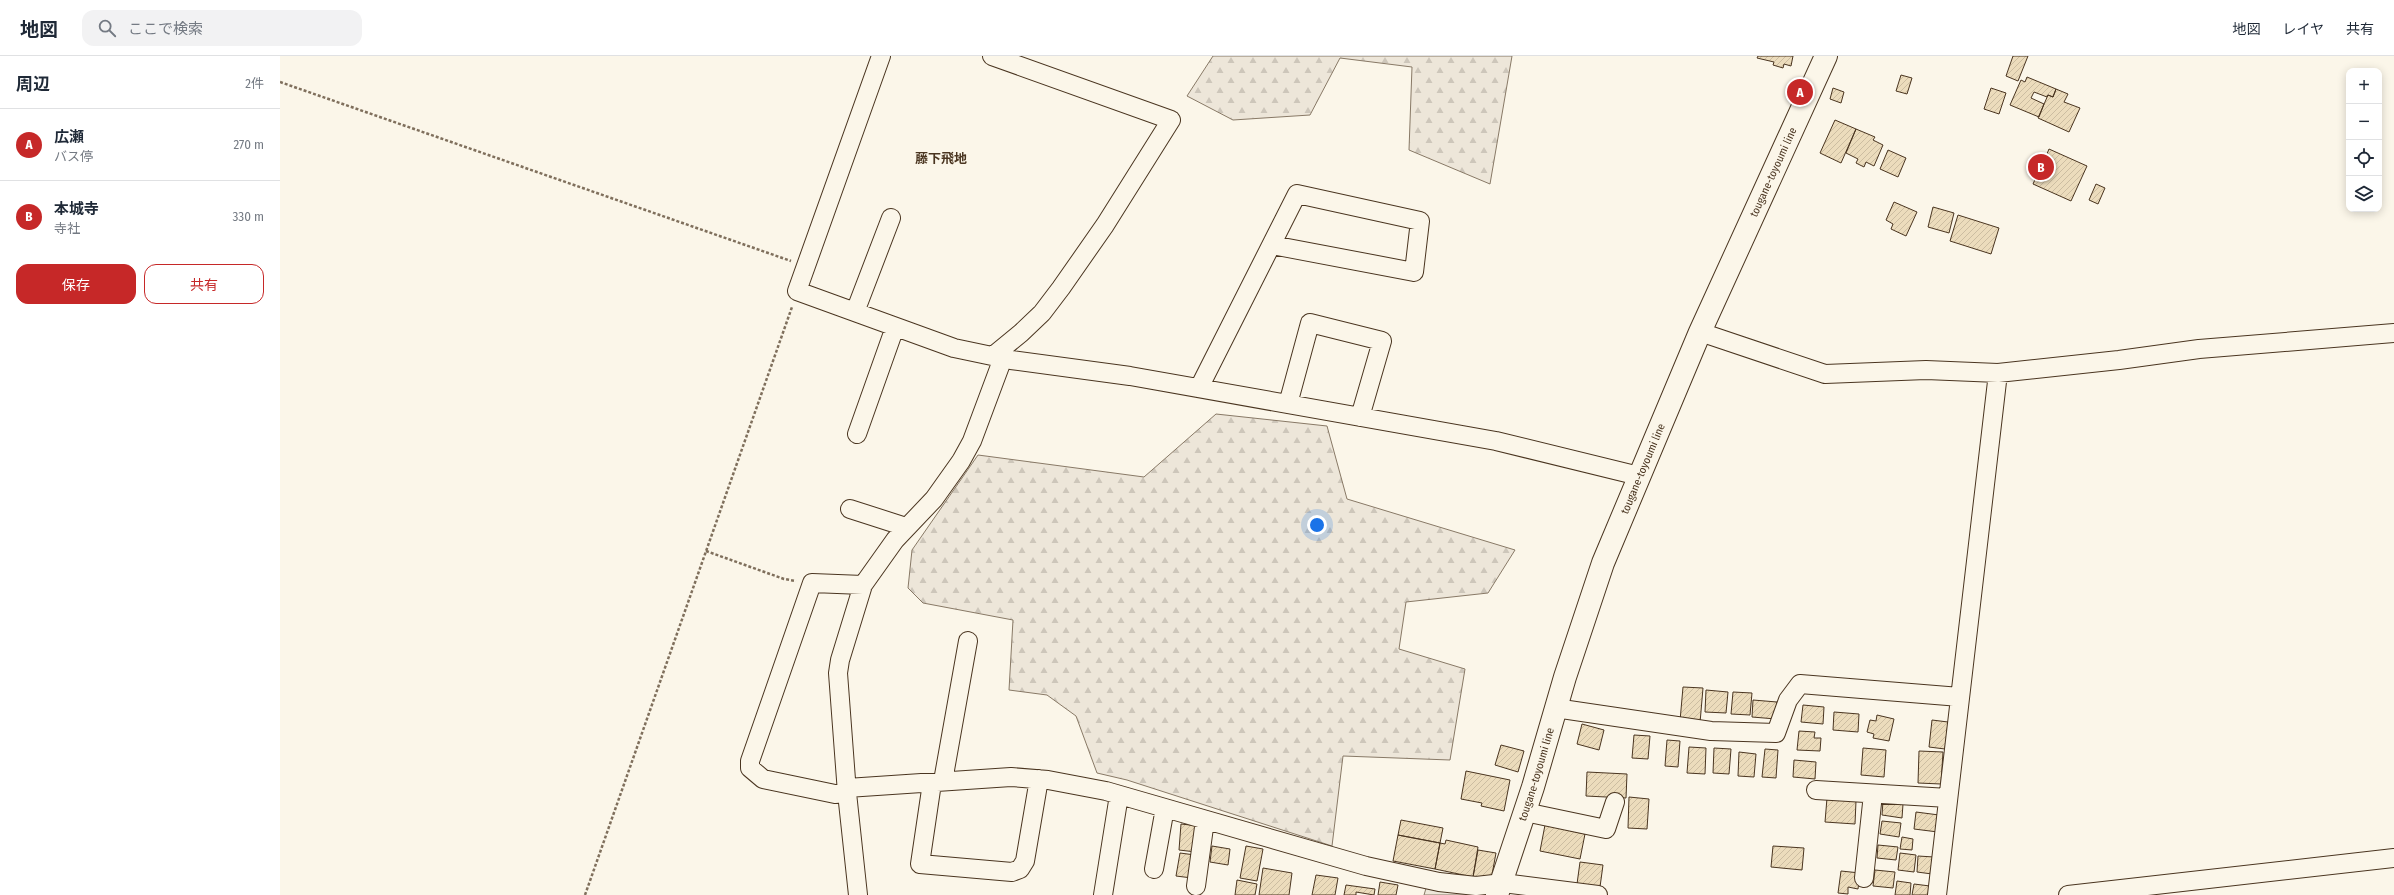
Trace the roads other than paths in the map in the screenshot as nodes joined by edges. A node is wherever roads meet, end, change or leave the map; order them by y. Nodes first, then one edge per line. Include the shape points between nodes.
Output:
1 (881, 56) edge
2 (992, 56) edge
3 (1826, 56) edge
4 (890, 218) dead end
5 (1272, 245) junction
6 (855, 312) junction
7 (895, 326) junction
8 (1700, 332) junction
9 (2394, 333) edge
10 (998, 357) junction
11 (1998, 373) junction
12 (1199, 388) junction
13 (1288, 404) junction
14 (1360, 417) junction
15 (857, 434) dead end
16 (1639, 476) junction
17 (850, 509) dead end
18 (906, 527) junction
19 (863, 585) junction
20 (968, 641) dead end
21 (1960, 697) junction
22 (1555, 708) junction
23 (1039, 779) junction
24 (938, 782) junction
25 (847, 790) junction
26 (1816, 790) dead end
27 (1873, 794) junction
28 (1119, 795) junction
29 (1948, 798) junction
30 (1615, 802) dead end
31 (1165, 808) junction
32 (1525, 812) junction
33 (1206, 820) junction
34 (2394, 858) edge
35 (1154, 868) dead end
36 (1864, 878) dead end
37 (1196, 886) dead end
38 (1500, 889) edge
39 (858, 895) edge
40 (1103, 895) edge
41 (1598, 895) edge
42 (1937, 895) edge
43 (2068, 895) edge

1 - 6 street via 797,291
2 - 10 street via 1171,120 1105,225 1061,288 1037,318
3 - 8 main road, tougane-toyoumi line
4 - 6 street
5 - 5 street via 1297,194 1420,221 1414,272
5 - 12 street
6 - 7 street
7 - 10 street via 954,348
7 - 15 street
8 - 11 street via 1825,374 1926,370
8 - 16 main road, tougane-toyoumi line
9 - 11 street via 2199,349
10 - 12 street
10 - 18 street via 972,441 934,499
11 - 21 street
12 - 13 street
13 - 14 street
13 - 14 street via 1310,323 1382,341
14 - 16 street via 1496,441
16 - 22 main road, tougane-toyoumi line via 1603,563
17 - 18 street
18 - 19 street
19 - 25 street via 838,673
19 - 25 street via 812,583 750,761 750,768 763,779 835,794
20 - 24 street
21 - 22 street via 1800,684 1788,700 1776,733 1711,731
21 - 29 street
22 - 32 main road, tougane-toyoumi line
23 - 24 street
23 - 24 street via 1025,861 1020,869 1012,872 920,864
23 - 28 street
24 - 25 street
25 - 39 street
26 - 27 street
27 - 29 street
27 - 36 street
28 - 31 street
28 - 40 street
29 - 42 street
30 - 32 street via 1606,829
31 - 33 street
31 - 35 street
32 - 38 main road, tougane-toyoumi line
33 - 37 street
33 - 38 street via 1366,866 1440,882
34 - 43 street
38 - 41 street

